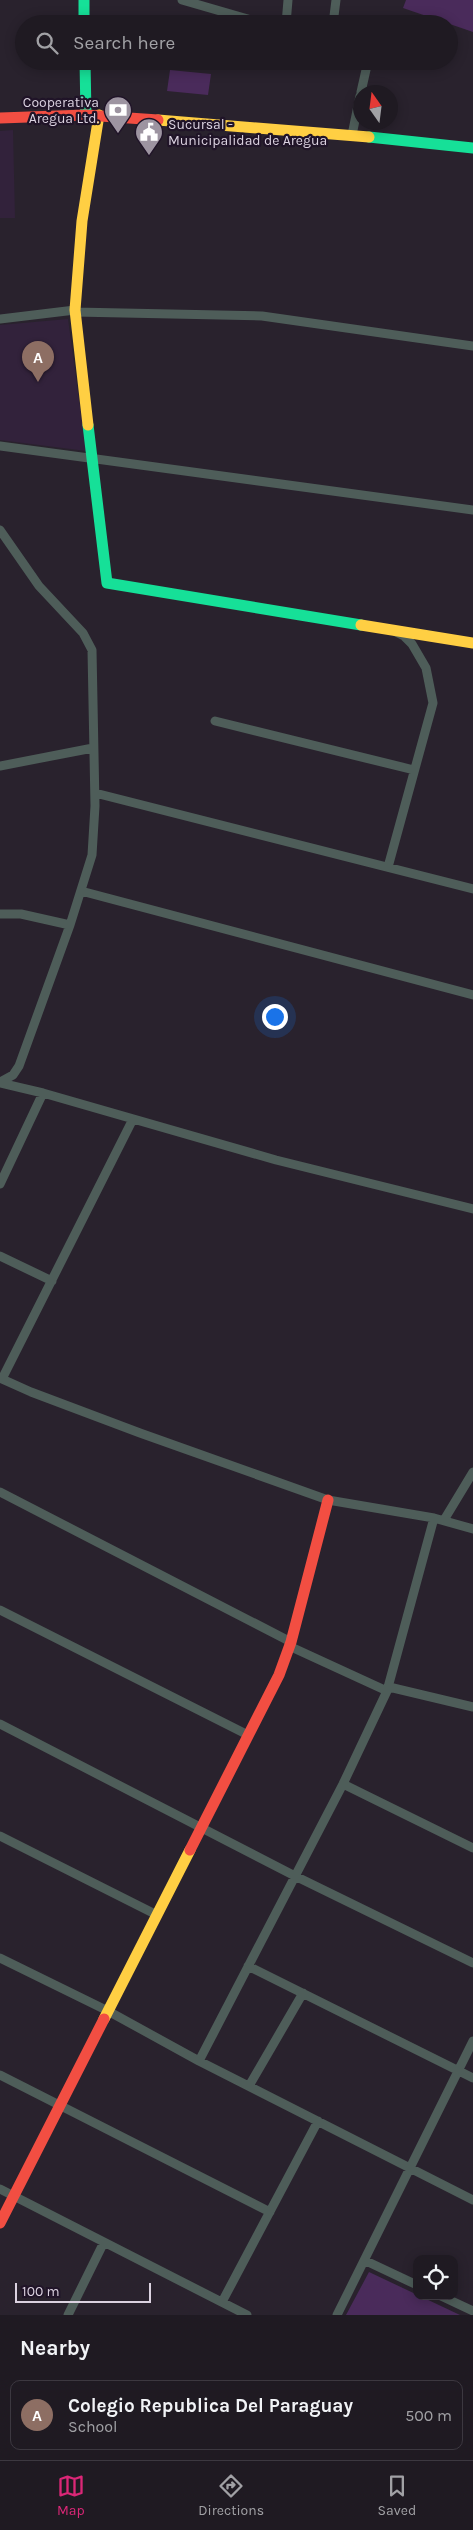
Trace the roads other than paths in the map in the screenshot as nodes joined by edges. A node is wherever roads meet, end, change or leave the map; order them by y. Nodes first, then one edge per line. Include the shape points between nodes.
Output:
1 (84, 0) edge
2 (182, 0) edge
3 (288, 0) edge
4 (336, 0) edge
5 (195, 2) edge
6 (84, 15) edge
7 (236, 15) edge
8 (287, 15) edge
9 (334, 15) edge
10 (85, 70) edge
11 (366, 70) edge
12 (363, 85) edge
13 (86, 115) junction
14 (98, 115) junction
15 (0, 118) edge
16 (353, 130) edge
17 (352, 135) junction
18 (473, 148) edge
19 (75, 311) junction
20 (0, 319) edge
21 (473, 346) edge
22 (0, 446) edge
23 (92, 460) junction
24 (473, 510) edge
25 (0, 530) edge
26 (394, 631) junction
27 (473, 643) edge
28 (215, 721) dead end
29 (93, 748) junction
30 (0, 766) edge
31 (414, 770) junction
32 (95, 793) junction
33 (388, 867) junction
34 (473, 889) edge
35 (81, 891) junction
36 (0, 914) edge
37 (70, 925) junction
38 (473, 994) edge
39 (0, 1083) edge
40 (43, 1093) junction
41 (133, 1119) junction
42 (0, 1184) edge
43 (473, 1209) edge
44 (0, 1256) edge
45 (52, 1282) junction
46 (1, 1378) edge
47 (473, 1472) edge
48 (0, 1492) edge
49 (328, 1500) junction
50 (434, 1518) junction
51 (444, 1520) junction
52 (473, 1529) edge
53 (0, 1610) edge
54 (290, 1644) junction
55 (388, 1689) junction
56 (473, 1707) edge
57 (0, 1724) edge
58 (248, 1735) junction
59 (343, 1784) junction
60 (202, 1826) junction
61 (0, 1836) edge
62 (473, 1848) edge
63 (295, 1876) junction
64 (157, 1915) junction
65 (0, 1958) edge
66 (473, 1963) edge
67 (248, 1966) junction
68 (303, 1993) junction
69 (108, 2011) junction
70 (473, 2041) edge
71 (199, 2061) junction
72 (460, 2072) junction
73 (0, 2075) edge
74 (473, 2078) edge
75 (249, 2086) junction
76 (60, 2106) junction
77 (318, 2122) junction
78 (410, 2169) junction
79 (0, 2189) edge
80 (14, 2196) junction
81 (473, 2200) edge
82 (270, 2212) junction
83 (0, 2223) edge
84 (104, 2242) junction
85 (366, 2261) junction
86 (413, 2283) edge
87 (450, 2300) edge
88 (222, 2302) junction
89 (473, 2311) edge
90 (68, 2315) edge
91 (247, 2315) edge
92 (337, 2315) edge

1 - 6 street
2 - 5 street
3 - 8 street
4 - 9 street
5 - 7 street
10 - 13 street
11 - 12 street
13 - 14 street
13 - 15 street
14 - 17 street
14 - 19 street via 82,221
16 - 17 street
17 - 18 street
19 - 20 street
19 - 21 street via 262,316
19 - 23 street
22 - 23 street
23 - 24 street
23 - 26 street via 107,583
25 - 29 street via 39,586 88,640 93,661
26 - 27 street
26 - 31 street via 412,644 426,668 431,686 433,703
28 - 31 street
29 - 30 street
29 - 32 street
31 - 33 street
32 - 33 street
32 - 35 street via 92,855
33 - 34 street
35 - 37 street
35 - 38 street
36 - 37 street via 21,914
37 - 39 street via 19,1066 13,1075
39 - 40 street
40 - 41 street
40 - 42 street
41 - 43 street via 299,1166
41 - 45 street
44 - 45 street
45 - 46 street
46 - 49 street via 140,1433
47 - 51 street
48 - 54 street
49 - 50 street
49 - 54 street
50 - 51 street
50 - 55 street
51 - 52 street
53 - 58 street
54 - 55 street
54 - 58 street via 279,1675
55 - 56 street
55 - 59 street
57 - 60 street
58 - 60 street
59 - 62 street
59 - 63 street
60 - 63 street
60 - 64 street
61 - 64 street
63 - 66 street
63 - 67 street
64 - 69 street
65 - 69 street
67 - 68 street
67 - 71 street
68 - 72 street
68 - 75 street
69 - 71 street
69 - 76 street
70 - 72 street
71 - 75 street
72 - 74 street
72 - 78 street
73 - 76 street
75 - 77 street
76 - 80 street
76 - 82 street
77 - 78 street
77 - 82 street
78 - 81 street
78 - 85 street
79 - 80 street
80 - 83 street
80 - 84 street
82 - 88 street
84 - 88 street
84 - 90 street
85 - 86 street
85 - 92 street
87 - 89 street
88 - 91 street

